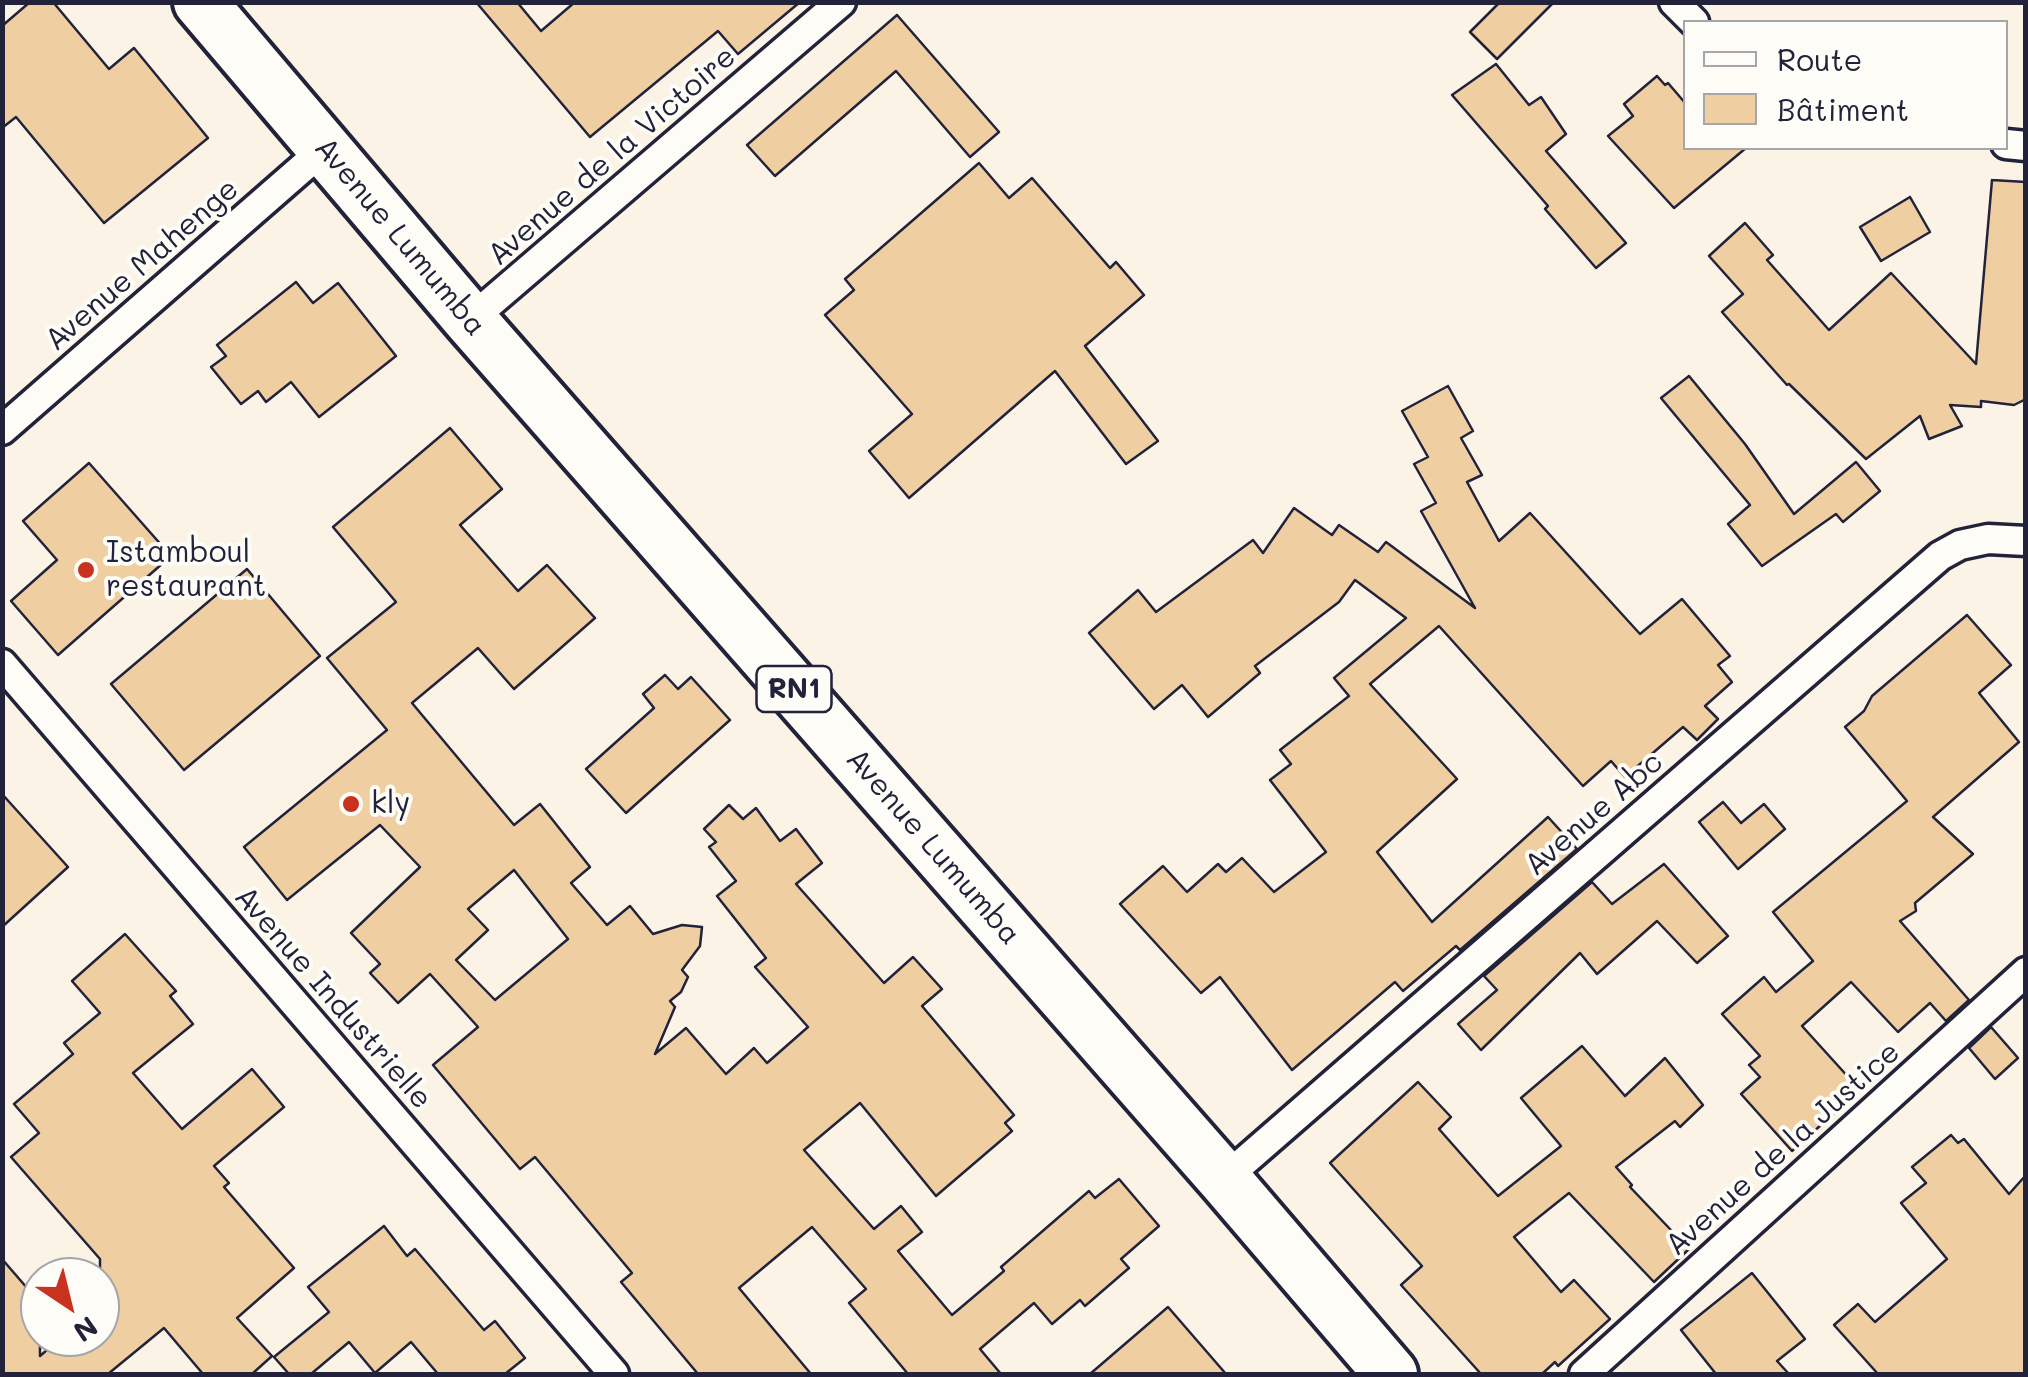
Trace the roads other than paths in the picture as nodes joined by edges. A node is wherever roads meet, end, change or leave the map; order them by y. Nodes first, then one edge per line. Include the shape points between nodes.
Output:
1 (200, 2) edge
2 (841, 2) edge
3 (1674, 2) edge
4 (1692, 20) edge
5 (324, 148) junction
6 (470, 320) junction
7 (2, 430) edge
8 (2026, 541) edge
9 (2, 664) edge
10 (2026, 972) edge
11 (1224, 1179) junction
12 (614, 1374) edge
13 (1390, 1374) edge
14 (1584, 1374) edge

1 - 5 highway, Avenue Lumumba / RN1
2 - 6 street, Avenue de la Victoire
3 - 4 street
5 - 6 highway, Avenue Lumumba / RN1
5 - 7 street, Avenue Mahenge
6 - 11 highway, Avenue Lumumba / RN1
8 - 11 street, Avenue Abc via 1988,538 1940,556
9 - 12 street, Avenue Industrielle
10 - 14 street, Avenue de la Justice
11 - 13 highway, Avenue Lumumba / RN1

